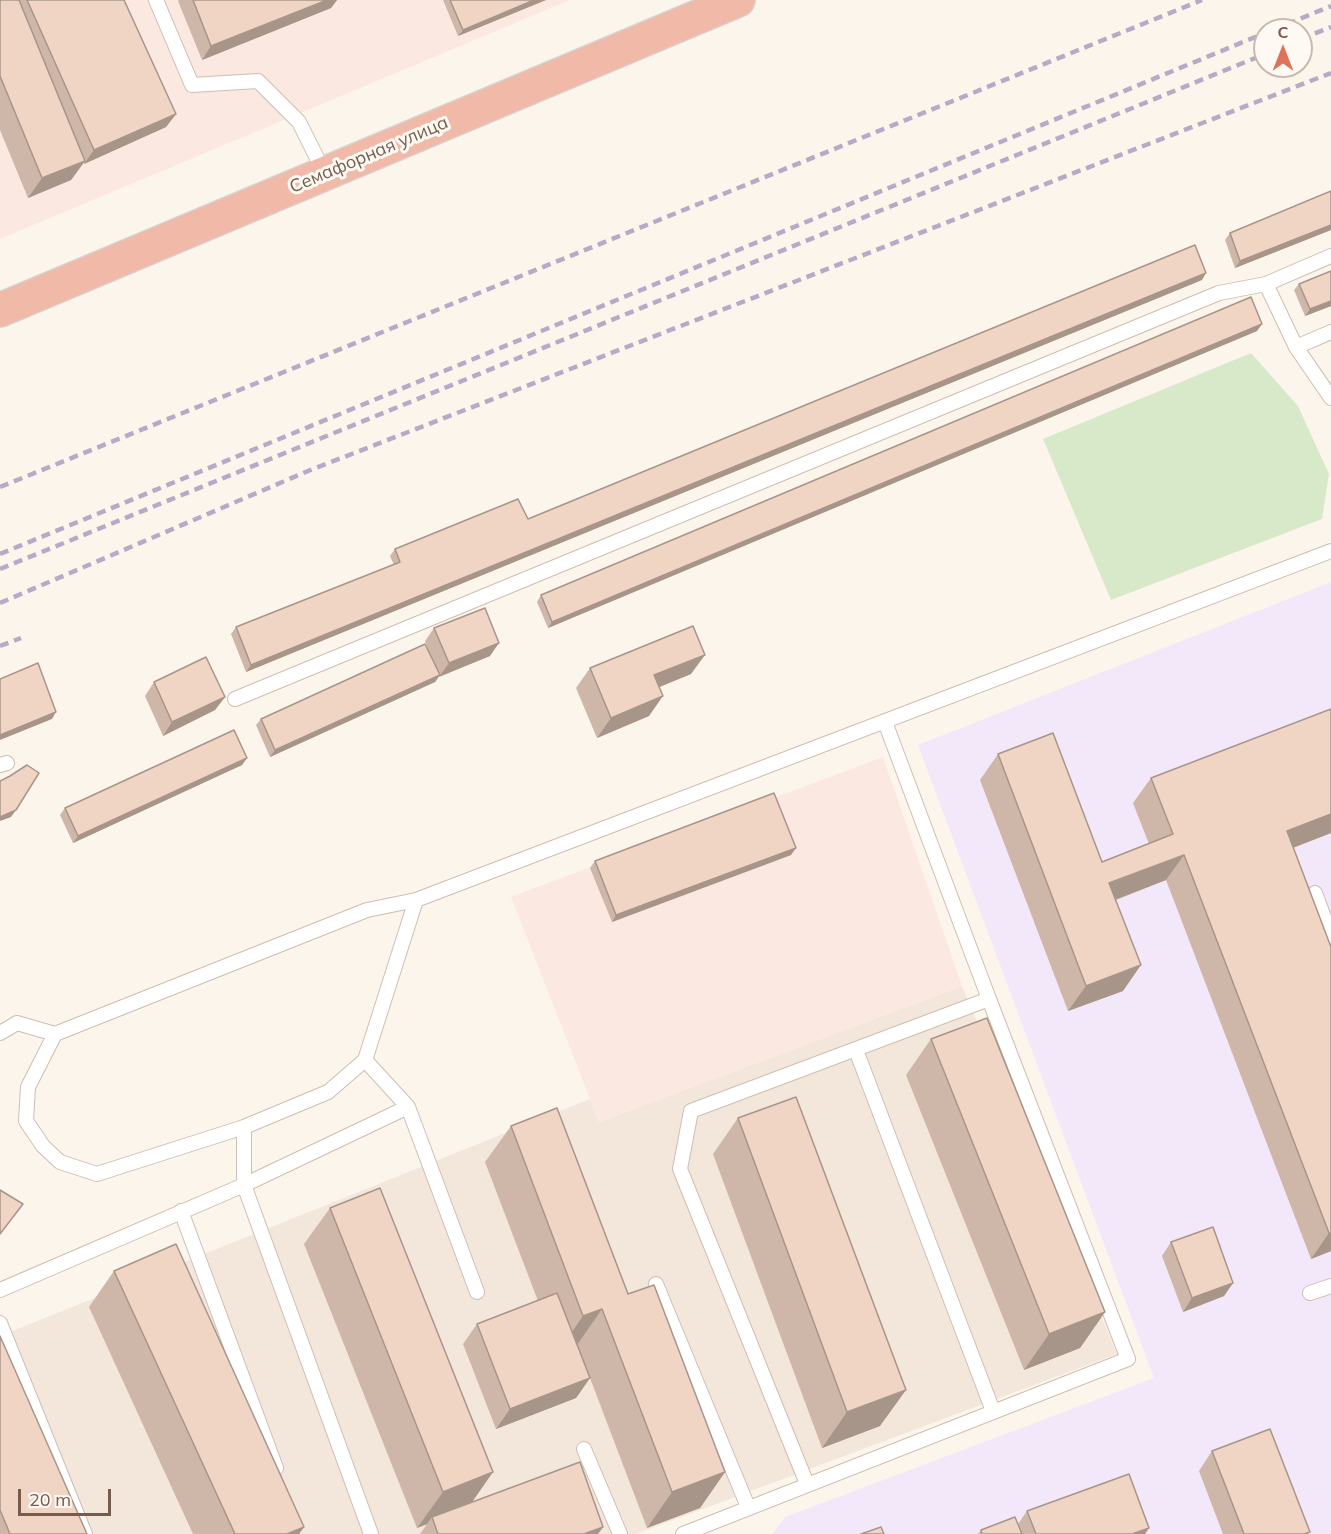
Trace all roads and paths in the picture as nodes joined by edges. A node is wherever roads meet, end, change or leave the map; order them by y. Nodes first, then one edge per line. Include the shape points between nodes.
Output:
1 (156, 0) edge
2 (738, 0) edge
3 (325, 174) junction
4 (1331, 256) edge
5 (1266, 284) junction
6 (0, 310) edge
7 (1331, 332) edge
8 (1296, 347) junction
9 (1331, 398) edge
10 (1331, 551) edge
11 (235, 699) dead end
12 (885, 722) junction
13 (1314, 893) dead end
14 (416, 900) junction
15 (1331, 936) edge
16 (989, 999) junction
17 (0, 1033) edge
18 (55, 1034) junction
19 (856, 1050) junction
20 (365, 1060) junction
21 (408, 1107) junction
22 (244, 1128) junction
23 (244, 1185) junction
24 (181, 1211) junction
25 (656, 1284) edge
26 (1331, 1286) edge
27 (0, 1290) edge
28 (477, 1292) dead end
29 (1310, 1293) dead end
30 (0, 1323) edge
31 (993, 1411) junction
32 (584, 1449) dead end
33 (280, 1478) edge
34 (807, 1484) junction
35 (748, 1507) junction
36 (85, 1534) edge
37 (371, 1534) edge
38 (620, 1534) edge
39 (683, 1534) edge

1 - 3 lane via 192,85 258,81 299,122
2 - 3 highway, Семафорная улица
3 - 6 highway, Семафорная улица
4 - 5 lane
5 - 8 lane
5 - 11 lane via 1219,294
7 - 8 lane
8 - 9 lane
10 - 12 lane
12 - 14 lane
12 - 16 lane
13 - 15 lane
14 - 18 lane via 367,910
14 - 20 lane
16 - 19 lane
16 - 31 lane via 1128,1359
17 - 18 lane via 17,1023
18 - 22 lane via 28,1087 26,1121 60,1162 97,1174
19 - 31 lane
19 - 34 lane via 691,1111 680,1169
20 - 21 lane
20 - 22 lane via 328,1092
21 - 23 lane
21 - 28 lane
22 - 23 lane
23 - 24 lane
23 - 37 lane
24 - 27 lane
24 - 33 lane
25 - 35 lane
26 - 29 lane
30 - 36 lane
31 - 34 lane
32 - 38 lane
34 - 35 lane
35 - 39 lane

